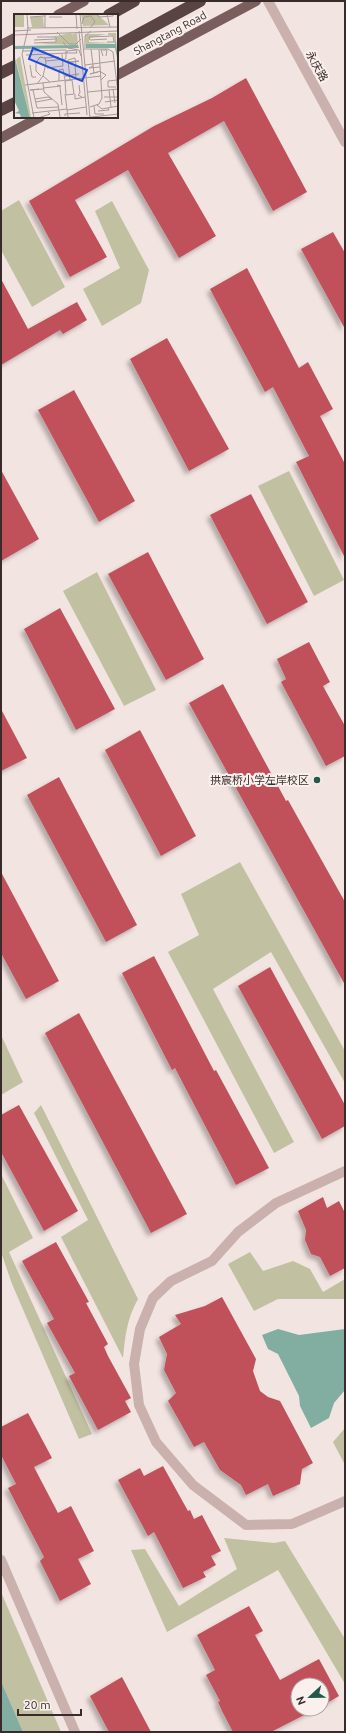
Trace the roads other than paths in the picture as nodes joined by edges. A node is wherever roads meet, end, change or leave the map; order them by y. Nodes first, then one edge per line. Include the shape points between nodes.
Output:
1 (84, 1) edge
2 (134, 1) edge
3 (200, 1) edge
4 (256, 1) edge
5 (268, 1) edge
6 (60, 14) edge
7 (111, 14) edge
8 (14, 38) edge
9 (1, 45) edge
10 (118, 45) edge
11 (14, 66) edge
12 (1, 73) edge
13 (118, 74) edge
14 (14, 103) edge
15 (1, 110) edge
16 (38, 118) edge
17 (1, 138) edge
18 (345, 142) edge
19 (345, 1171) edge
20 (345, 1501) edge
21 (1, 1560) edge
22 (76, 1732) edge

1 - 6 main road
2 - 7 highway
3 - 10 highway
4 - 13 main road, Shangtang Road
5 - 18 street, 永庆路
8 - 9 main road
11 - 12 highway
14 - 15 highway
16 - 17 main road
19 - 20 street via 276,1204 238,1232 212,1261 171,1281 153,1298 140,1330 134,1364 139,1405 156,1442 193,1484 246,1525 292,1524
21 - 22 street

